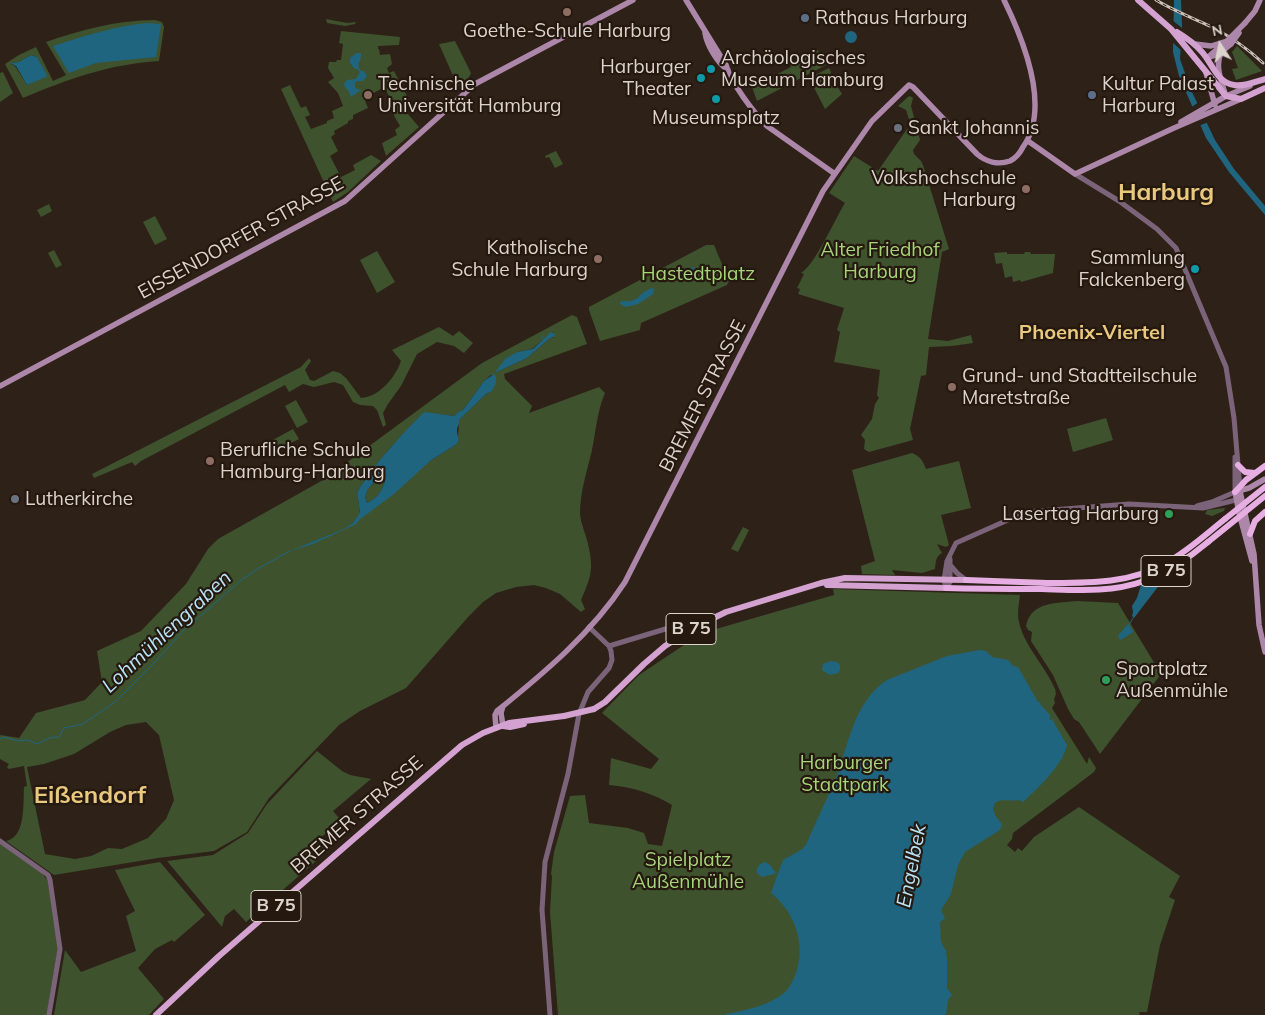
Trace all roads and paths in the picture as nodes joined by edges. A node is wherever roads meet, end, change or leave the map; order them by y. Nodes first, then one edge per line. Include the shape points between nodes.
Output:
1 (633, 0) edge
2 (686, 0) edge
3 (1004, 0) edge
4 (1138, 0) edge
5 (1260, 2) edge
6 (1182, 38) junction
7 (1229, 42) junction
8 (1195, 44) junction
9 (1221, 52) junction
10 (1207, 58) junction
11 (1198, 60) junction
12 (1206, 71) junction
13 (1220, 79) junction
14 (1265, 80) edge
15 (1265, 88) edge
16 (1226, 96) junction
17 (1241, 99) junction
18 (1215, 103) junction
19 (1226, 105) junction
20 (1206, 110) junction
21 (1216, 110) junction
22 (1028, 141) junction
23 (835, 174) junction
24 (1075, 174) junction
25 (0, 386) edge
26 (1236, 444) junction
27 (1238, 465) junction
28 (1265, 466) edge
29 (1256, 473) junction
30 (1265, 479) edge
31 (1265, 487) edge
32 (1238, 489) junction
33 (1265, 496) edge
34 (1239, 500) junction
35 (1194, 507) junction
36 (1264, 513) edge
37 (1250, 534) junction
38 (950, 554) junction
39 (950, 563) junction
40 (1256, 575) junction
41 (947, 580) junction
42 (966, 580) junction
43 (1116, 584) junction
44 (1028, 586) junction
45 (809, 588) junction
46 (946, 588) junction
47 (589, 627) junction
48 (685, 633) junction
49 (609, 646) junction
50 (1265, 652) edge
51 (504, 705) junction
52 (503, 726) junction
53 (496, 728) junction
54 (0, 841) edge
55 (49, 1015) edge
56 (156, 1015) edge
57 (550, 1015) edge

1 - 25 main road, EISSENDORFER STRASSE via 475,84 345,201
2 - 23 main road via 723,67 767,126
3 - 22 main road via 1022,44 1033,90 1036,112
4 - 6 main road
5 - 7 main road, bridge
6 - 8 main road
6 - 11 main road
7 - 8 main road via 1211,46
7 - 9 main road
7 - 10 main road
8 - 10 main road
9 - 10 main road
9 - 13 main road via 1218,60
10 - 11 main road
10 - 12 main road
10 - 13 main road
11 - 12 main road
12 - 16 main road
12 - 18 main road
13 - 14 main road via 1234,85
13 - 16 main road
14 - 16 main road
15 - 17 main road
16 - 17 main road
16 - 18 main road
16 - 19 main road
17 - 19 main road
18 - 20 main road
18 - 21 main road
19 - 21 main road
20 - 21 main road
20 - 24 main road
22 - 23 main road, BREMER STRASSE via 1010,160 985,160 909,85 872,121
22 - 24 main road
23 - 47 main road, BREMER STRASSE via 633,567
24 - 26 street via 1119,201 1157,229 1176,248 1226,367
26 - 27 street
26 - 32 street
27 - 29 highway via 1245,472
27 - 32 street
28 - 29 highway
29 - 32 highway
30 - 32 main road
31 - 34 main road
31 - 43 highway, B 75, bridge via 1173,559
32 - 34 main road
32 - 35 street
33 - 43 highway, B 75, bridge via 1167,571 1143,581
34 - 35 street via 1206,508
34 - 37 main road
34 - 40 main road
35 - 38 street via 1129,504 1026,512 959,542
36 - 37 highway via 1253,523
37 - 40 main road
38 - 39 street
38 - 41 street
39 - 41 street
39 - 42 street
40 - 50 main road via 1259,625
41 - 42 main road, B 75
41 - 45 main road, B 75 via 852,578 828,581
41 - 46 street
42 - 44 highway, B 75 via 1017,582
43 - 44 highway, B 75
44 - 46 highway, B 75 via 1014,589
45 - 46 main road, B 75 via 850,585
45 - 48 main road, B 75 via 726,612
47 - 49 street
47 - 51 main road, BREMER STRASSE
48 - 49 street via 672,627
48 - 52 main road, B 75, bridge via 594,709 510,722
49 - 57 street via 612,654 610,665 588,692 579,714 568,774 545,862 542,910
51 - 52 main road via 500,713
51 - 53 main road, BREMER STRASSE via 495,715
52 - 53 main road, BREMER STRASSE / B 75
53 - 56 main road, BREMER STRASSE / B 75 via 453,752
54 - 55 street via 48,875 50,880 60,950

